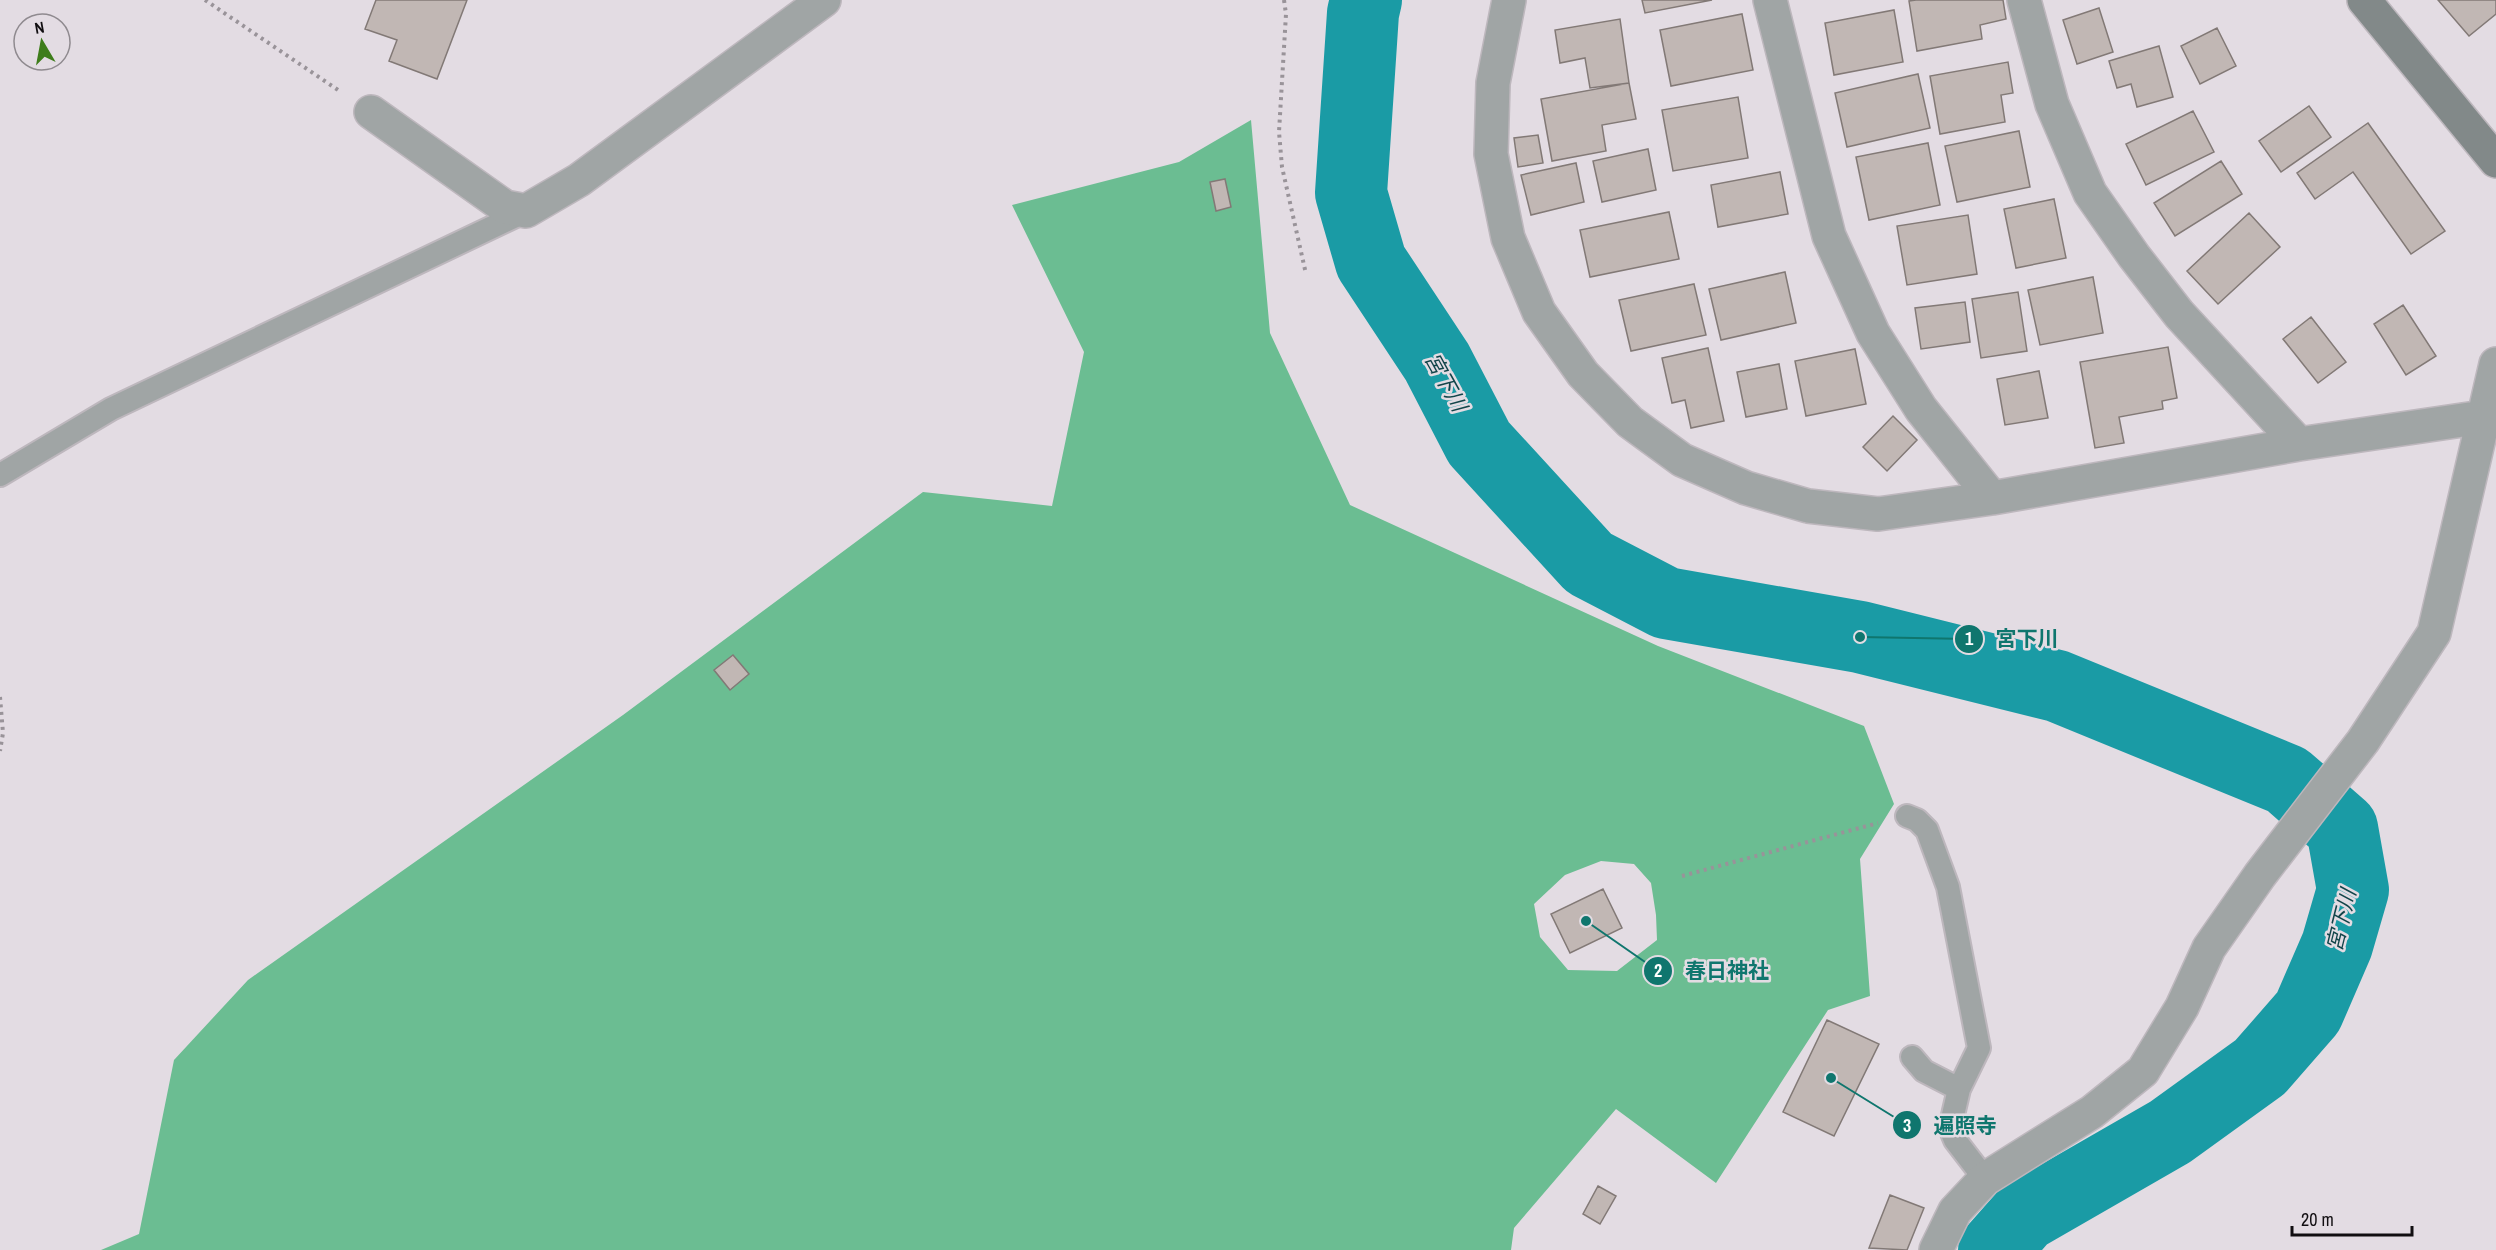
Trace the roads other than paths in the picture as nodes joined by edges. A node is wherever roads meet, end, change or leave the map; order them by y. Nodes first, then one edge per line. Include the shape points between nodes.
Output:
1 (824, 0) edge
2 (1509, 0) edge
3 (1770, 0) edge
4 (2024, 0) edge
5 (2364, 0) edge
6 (371, 112) road end
7 (2496, 161) edge
8 (526, 211) junction
9 (2496, 364) edge
10 (2483, 417) junction
11 (2299, 444) junction
12 (0, 476) edge
13 (1992, 498) junction
14 (1906, 816) road end
15 (1912, 1057) dead end
16 (1959, 1089) junction
17 (1985, 1179) junction
18 (1936, 1250) edge

1 - 8 street via 579,180
2 - 13 street via 1493,83 1491,154 1508,238 1539,312 1583,374 1630,422 1682,460 1746,488 1808,506 1878,514
3 - 13 street via 1829,236 1874,333 1915,399
4 - 11 street via 2052,104 2090,193 2180,314
5 - 7 street
6 - 8 street via 505,207
8 - 12 lane via 111,409
9 - 10 street
10 - 11 street
10 - 17 street via 2434,633 2363,741 2209,948 2182,1007 2143,1071 2092,1112
11 - 13 street
14 - 16 lane via 1917,820 1932,838 1950,898 1979,1048
15 - 16 lane via 1924,1071
16 - 17 lane via 1950,1128
17 - 18 street via 1955,1211

